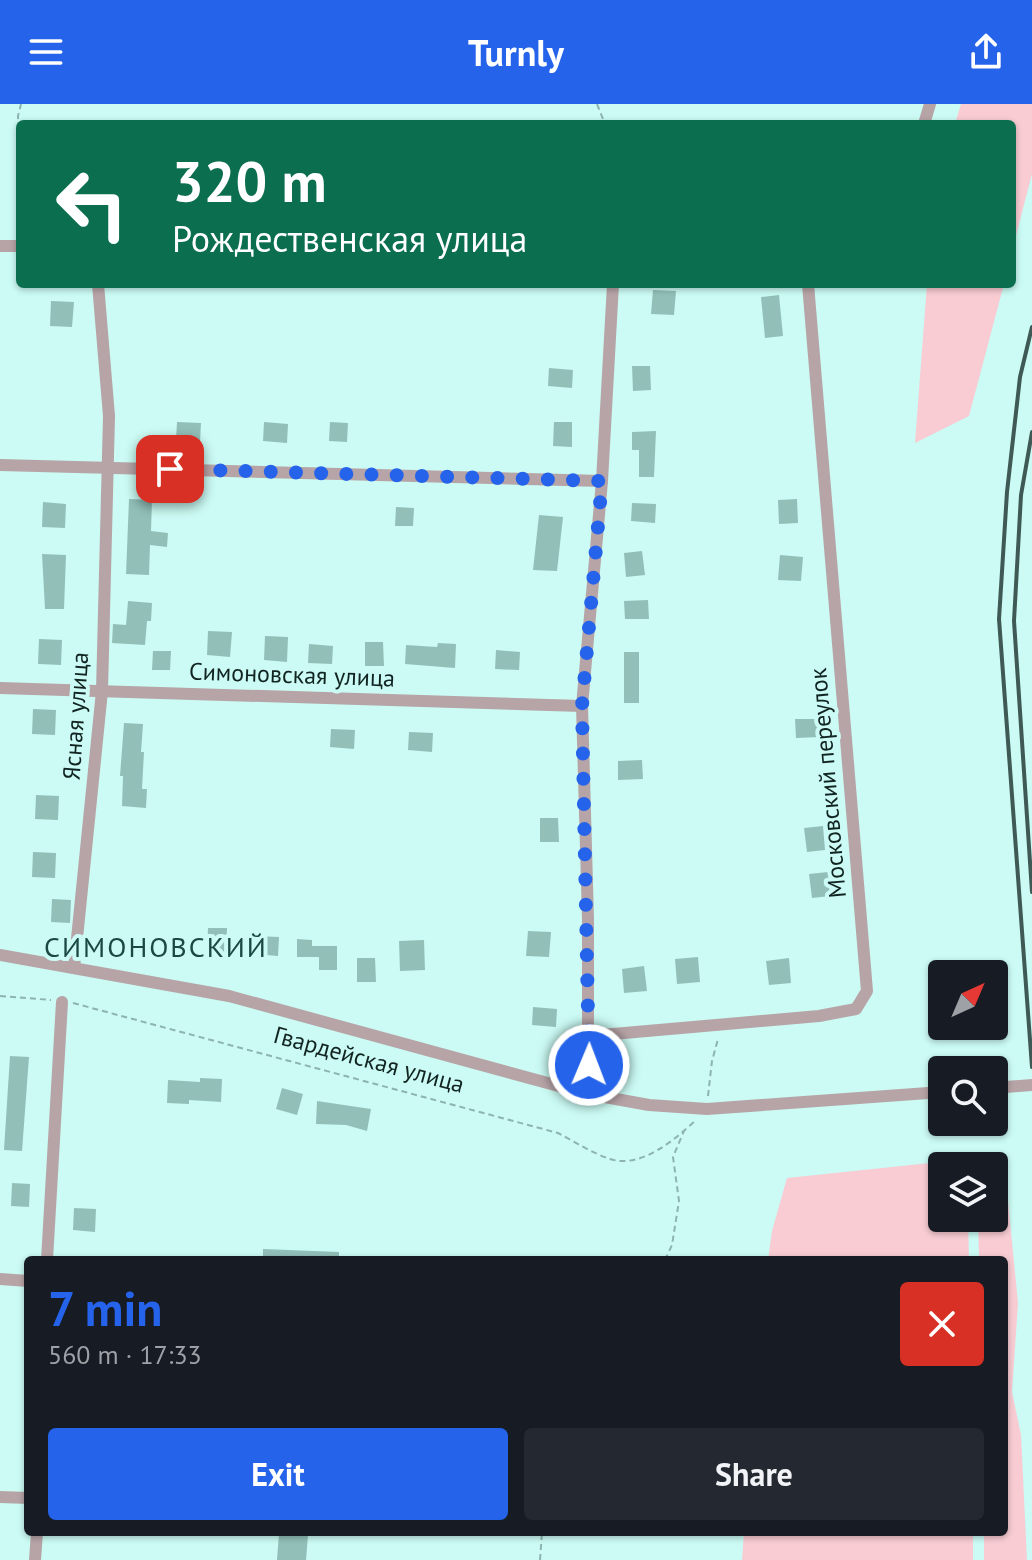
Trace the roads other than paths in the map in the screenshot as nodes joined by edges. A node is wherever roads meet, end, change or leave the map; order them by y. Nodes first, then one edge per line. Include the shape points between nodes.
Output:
1 (98, 288) edge
2 (613, 288) edge
3 (808, 288) edge
4 (0, 465) edge
5 (109, 467) junction
6 (602, 481) junction
7 (0, 688) edge
8 (102, 691) junction
9 (582, 706) junction
10 (0, 955) edge
11 (74, 968) junction
12 (62, 1002) road end
13 (590, 1036) junction
14 (1032, 1085) edge
15 (1008, 1087) edge
16 (928, 1093) edge
17 (588, 1094) junction
18 (47, 1256) edge
19 (0, 1279) edge
20 (24, 1281) edge
21 (0, 1497) edge
22 (24, 1498) edge
23 (37, 1536) edge
24 (35, 1560) edge

1 - 5 street, Ясная улица
2 - 6 street
3 - 13 street, Московский переулок via 867,991 856,1009 819,1016
4 - 5 street
5 - 6 street
5 - 8 street, Ясная улица
6 - 9 street
7 - 8 street, Симоновская улица
8 - 9 street, Симоновская улица
8 - 11 street, Ясная улица
9 - 13 street
10 - 11 street, Гвардейская улица
11 - 17 street, Гвардейская улица via 229,996
12 - 18 street
13 - 17 street
14 - 15 street
16 - 17 street, Гвардейская улица via 707,1109
19 - 20 street
21 - 22 street
23 - 24 street

